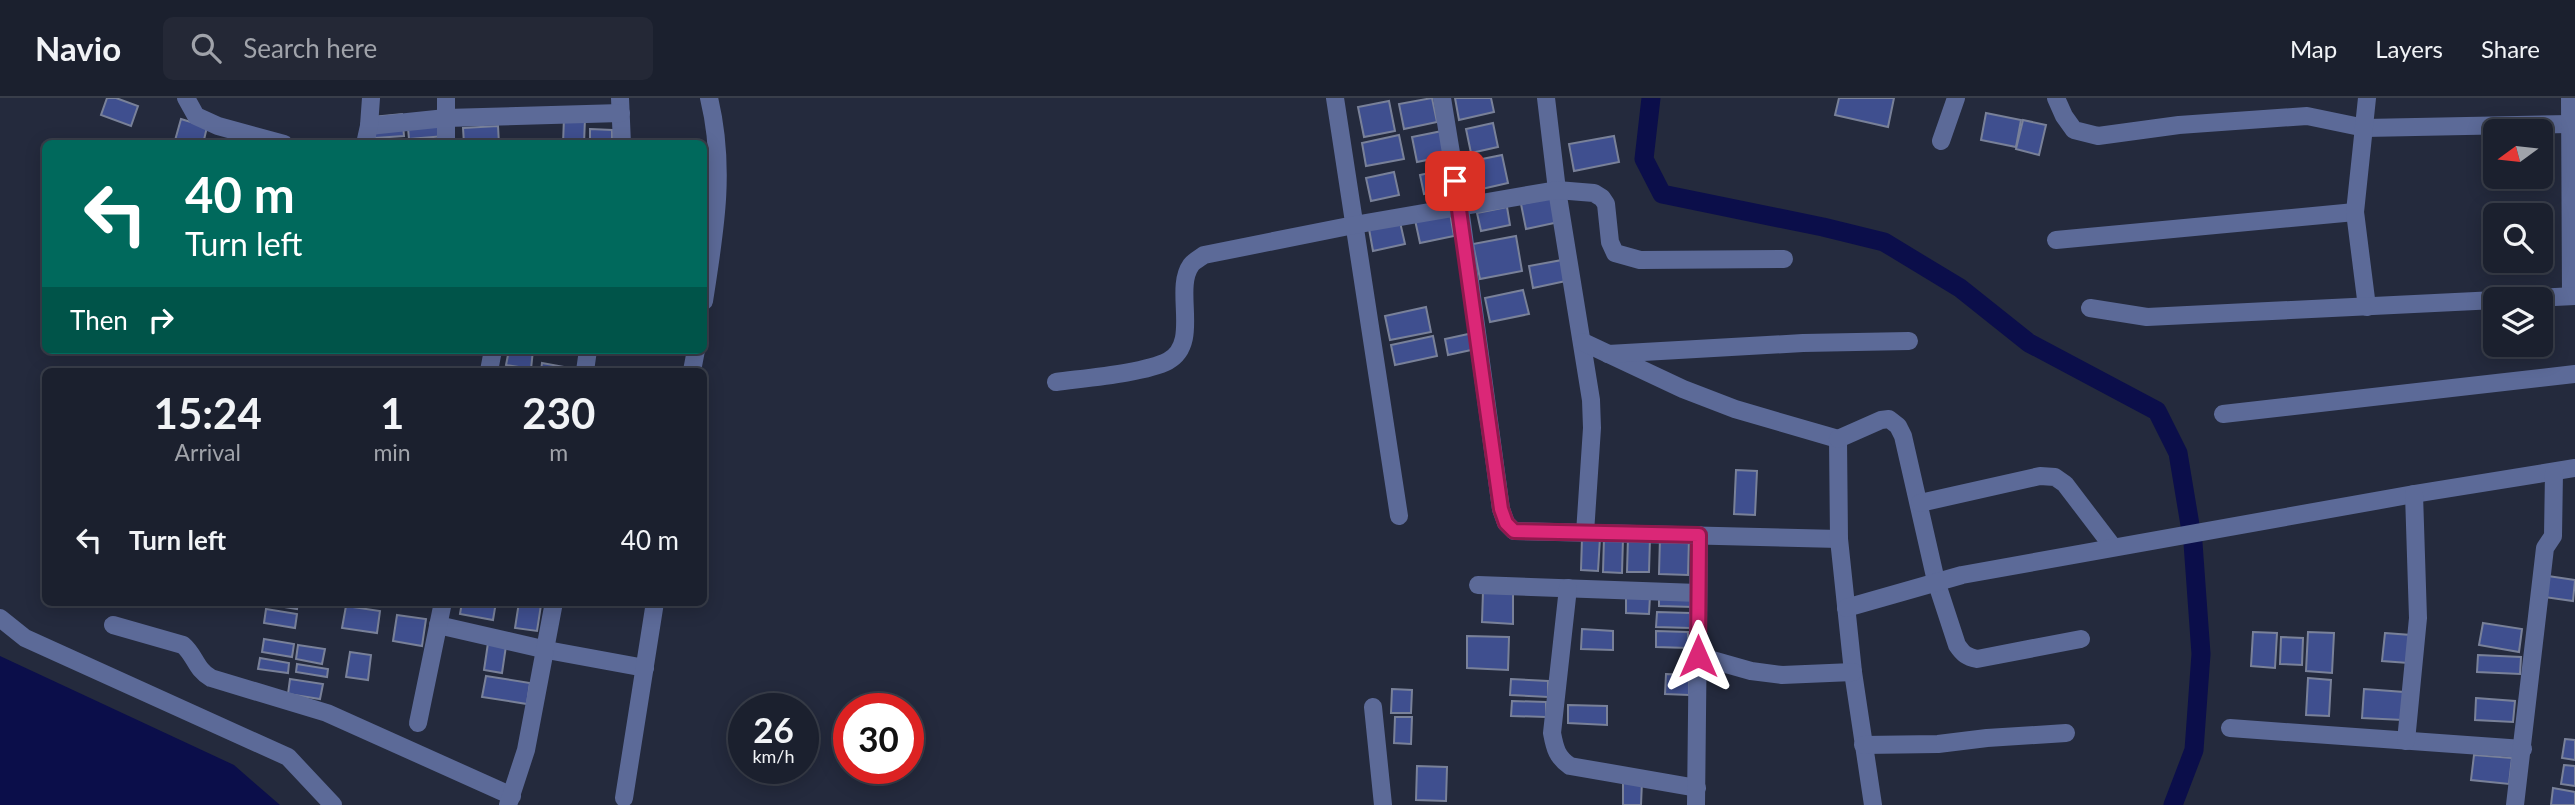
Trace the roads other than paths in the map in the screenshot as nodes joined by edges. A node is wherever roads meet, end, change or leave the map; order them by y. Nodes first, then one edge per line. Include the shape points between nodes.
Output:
1 (186, 98) edge
2 (371, 98) edge
3 (446, 98) edge
4 (709, 98) edge
5 (1335, 98) edge
6 (1442, 98) edge
7 (1545, 98) edge
8 (1956, 98) edge
9 (2056, 98) edge
10 (2367, 98) edge
11 (2570, 98) edge
12 (621, 106) edge
13 (530, 107) edge
14 (446, 118) junction
15 (2570, 124) junction
16 (2365, 128) junction
17 (367, 135) edge
18 (269, 140) edge
19 (446, 140) edge
20 (622, 140) edge
21 (1941, 141) dead end
22 (1557, 190) junction
23 (1460, 208) junction
24 (2355, 212) junction
25 (1354, 225) junction
26 (2056, 240) dead end
27 (1784, 259) dead end
28 (707, 282) edge
29 (2573, 296) edge
30 (2553, 297) edge
31 (2483, 301) edge
32 (2367, 306) junction
33 (2090, 308) dead end
34 (1909, 341) dead end
35 (1583, 342) junction
36 (1607, 354) junction
37 (2575, 374) edge
38 (1056, 382) dead end
39 (2224, 414) dead end
40 (1838, 439) junction
41 (2575, 468) edge
42 (2554, 472) junction
43 (2414, 494) junction
44 (1920, 503) junction
45 (1399, 516) dead end
46 (1585, 533) junction
47 (1699, 535) junction
48 (1839, 539) junction
49 (2113, 547) junction
50 (1936, 581) junction
51 (1478, 585) dead end
52 (1568, 588) junction
53 (1698, 593) junction
54 (442, 606) edge
55 (553, 606) edge
56 (654, 606) edge
57 (1846, 608) junction
58 (0, 618) edge
59 (113, 625) dead end
60 (438, 625) junction
61 (2081, 639) dead end
62 (547, 650) junction
63 (1698, 656) junction
64 (645, 667) junction
65 (1853, 672) junction
66 (1373, 707) dead end
67 (418, 723) dead end
68 (2230, 728) dead end
69 (2066, 733) dead end
70 (2406, 741) junction
71 (1863, 745) junction
72 (2522, 749) junction
73 (624, 797) dead end
74 (1697, 797) edge
75 (510, 801) edge
76 (333, 805) edge
77 (1383, 805) edge
78 (1873, 805) edge
79 (2515, 805) edge

1 - 18 street via 196,116
2 - 17 street
3 - 14 street
4 - 28 street via 719,161 718,212
5 - 25 street
6 - 23 street
7 - 22 street
8 - 21 street
9 - 16 street via 2074,130 2098,136 2307,116
10 - 16 street
11 - 15 street
12 - 13 street
12 - 20 street
13 - 14 street
14 - 17 street
14 - 19 street
15 - 16 street
15 - 29 street
16 - 24 street
22 - 23 street
22 - 27 street via 1594,193 1602,198 1609,216 1610,242 1615,253 1625,257
22 - 35 street
23 - 25 street
23 - 46 street via 1506,523 1514,531
24 - 26 street
24 - 32 street
25 - 38 street via 1204,255 1186,276 1184,340 1178,354 1151,367
25 - 45 street
29 - 30 street
31 - 32 street
32 - 33 street via 2147,317
34 - 36 street
35 - 36 street
35 - 46 street via 1591,400
36 - 40 street via 1683,390
37 - 39 street
40 - 44 street via 1881,420 1889,419 1898,426
40 - 48 street
41 - 42 street
42 - 43 street
42 - 72 street via 2553,536 2545,548
43 - 49 street
43 - 70 street via 2418,618
44 - 49 street via 2040,475 2055,477
44 - 50 street
46 - 47 street
47 - 48 street
47 - 53 street
48 - 57 street
49 - 50 street
50 - 57 street
50 - 61 street via 1957,645 1968,657
51 - 52 street
52 - 53 street
52 - 74 street via 1552,733 1560,758 1570,766
53 - 63 street
54 - 60 street
55 - 62 street
56 - 64 street
57 - 65 street
58 - 76 street via 25,638 288,757
59 - 75 street via 183,645 211,678 327,713
60 - 62 street
60 - 67 street
62 - 64 street
62 - 75 street
63 - 65 street via 1782,675
63 - 74 street
64 - 73 street
65 - 71 street
66 - 77 street
68 - 70 street
69 - 71 street
70 - 72 street
71 - 78 street
72 - 79 street

